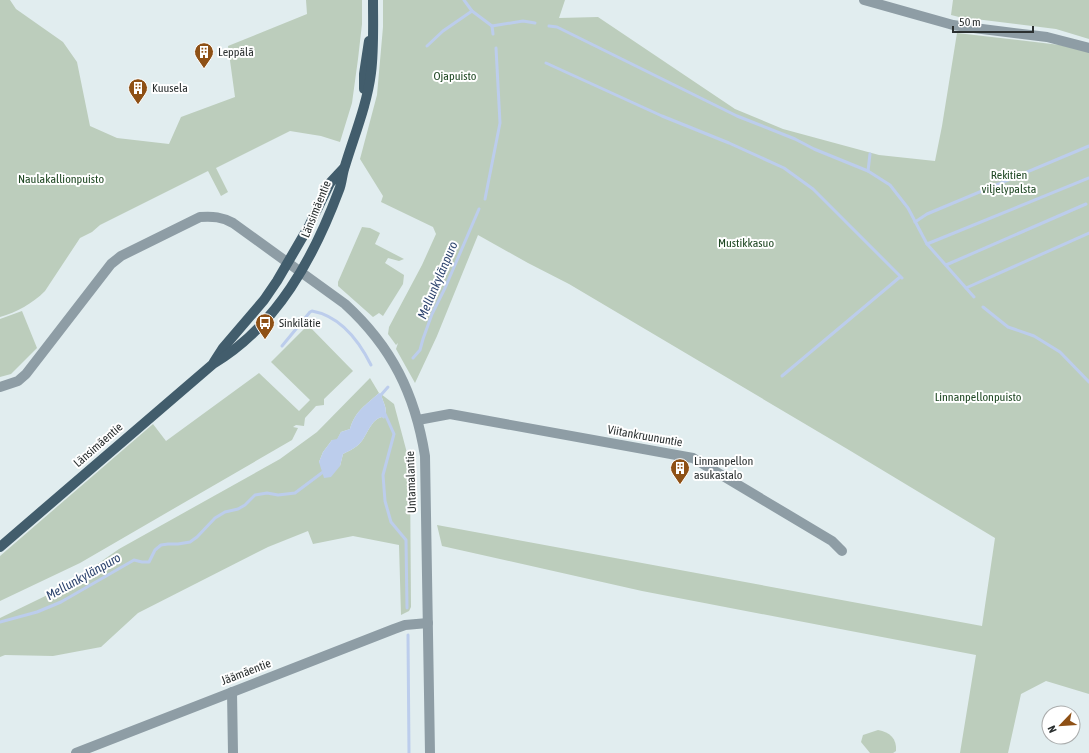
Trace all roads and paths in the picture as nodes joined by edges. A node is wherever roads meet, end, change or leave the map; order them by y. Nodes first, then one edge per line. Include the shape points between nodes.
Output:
1 (373, 0) edge
2 (864, 0) edge
3 (1089, 48) edge
4 (344, 168) junction
5 (288, 262) junction
6 (301, 272) junction
7 (213, 364) junction
8 (0, 387) edge
9 (418, 420) junction
10 (0, 547) edge
11 (842, 551) dead end
12 (428, 623) junction
13 (232, 692) junction
14 (76, 753) edge
15 (233, 753) edge
16 (430, 753) edge

1 - 4 main road, Länsimäentie via 373,26 366,54 363,108
2 - 3 street via 953,24 1047,37
4 - 5 main road, Länsimäentie via 330,183 310,226
4 - 6 main road, Länsimäentie via 340,189
5 - 6 street, Untamalantie
5 - 7 main road, Länsimäentie via 264,300 223,348
5 - 8 street via 223,217 200,217 121,256 111,264 26,374 18,381
6 - 7 main road, Länsimäentie via 258,329 243,344
6 - 9 street, Untamalantie via 345,304 373,332 401,376
7 - 10 main road, Länsimäentie
9 - 11 street, Viitankruununtie via 450,414 693,458 832,541
9 - 12 street, Untamalantie via 425,456
12 - 13 street, Jäämäentie via 405,625
12 - 16 street, Untamalantie
13 - 14 street, Jäämäentie
13 - 15 street

